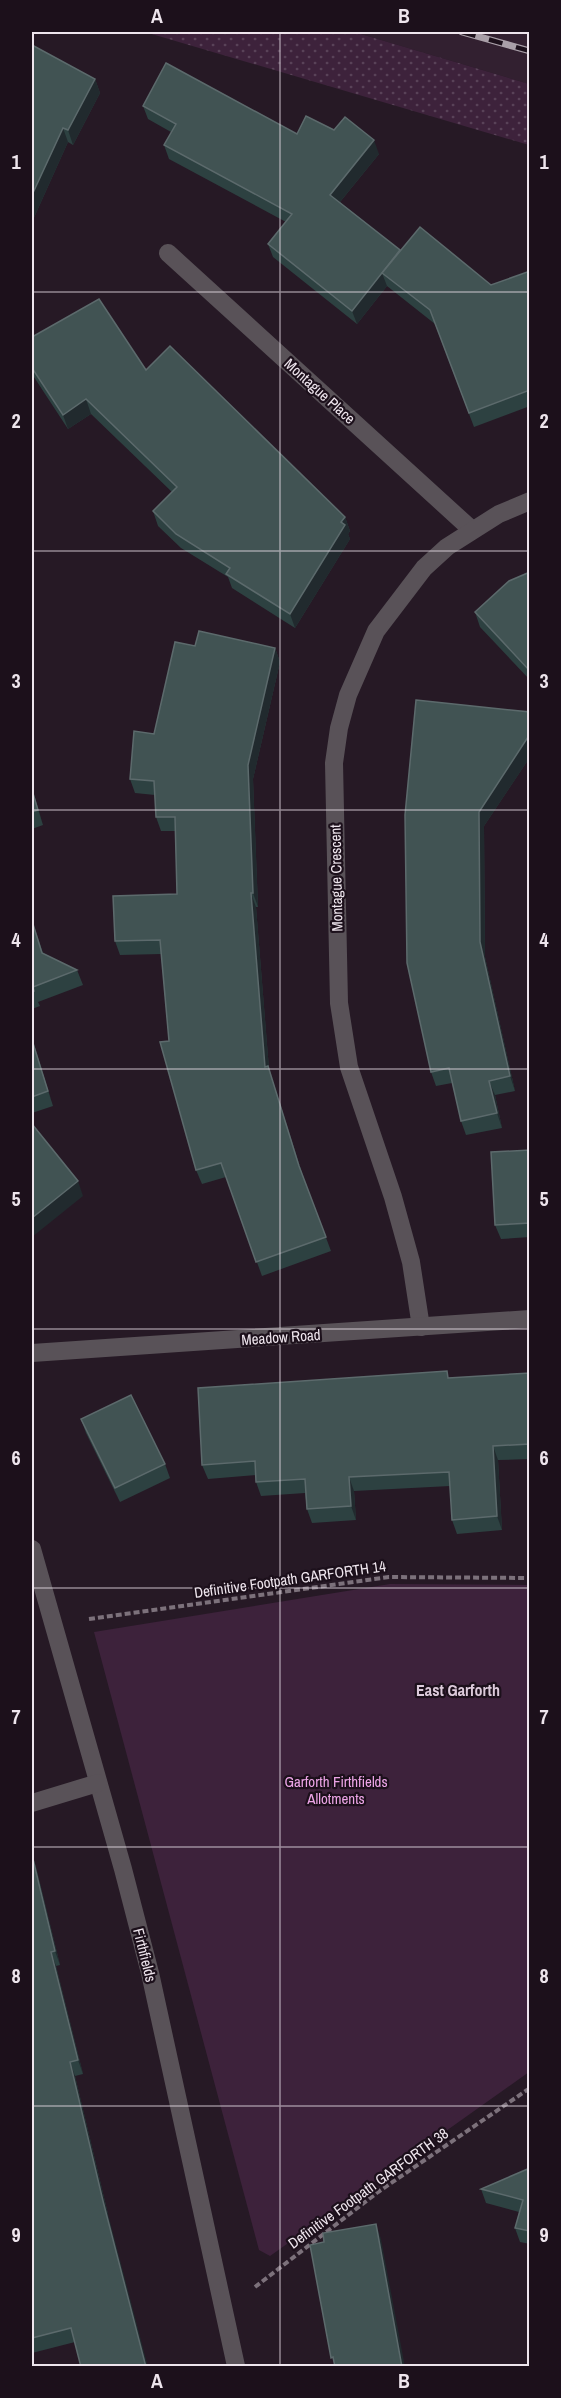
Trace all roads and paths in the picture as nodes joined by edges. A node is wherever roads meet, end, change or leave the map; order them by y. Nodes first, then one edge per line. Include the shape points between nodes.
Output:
1 (168, 253) dead end
2 (530, 501) edge
3 (472, 530) junction
4 (530, 1319) edge
5 (421, 1327) junction
6 (32, 1353) edge
7 (34, 1555) edge
8 (530, 1578) edge
9 (55, 1624) junction
10 (98, 1783) junction
11 (32, 1803) edge
12 (530, 2088) edge
13 (223, 2311) junction
14 (236, 2367) edge

1 - 3 street, Montague Place
2 - 3 street, Montague Crescent
3 - 5 street, Montague Crescent via 424,568 376,632 348,695 334,763 343,1035 411,1262
4 - 5 street, Meadow Road
5 - 6 street, Meadow Road
7 - 9 street, Firthfields
8 - 9 path, Definitive Footpath GARFORTH 14 via 389,1577
9 - 10 street, Firthfields
10 - 11 street
10 - 13 street, Firthfields via 150,1973
12 - 13 path, Definitive Footpath GARFORTH 38 via 378,2192
13 - 14 street, Firthfields

